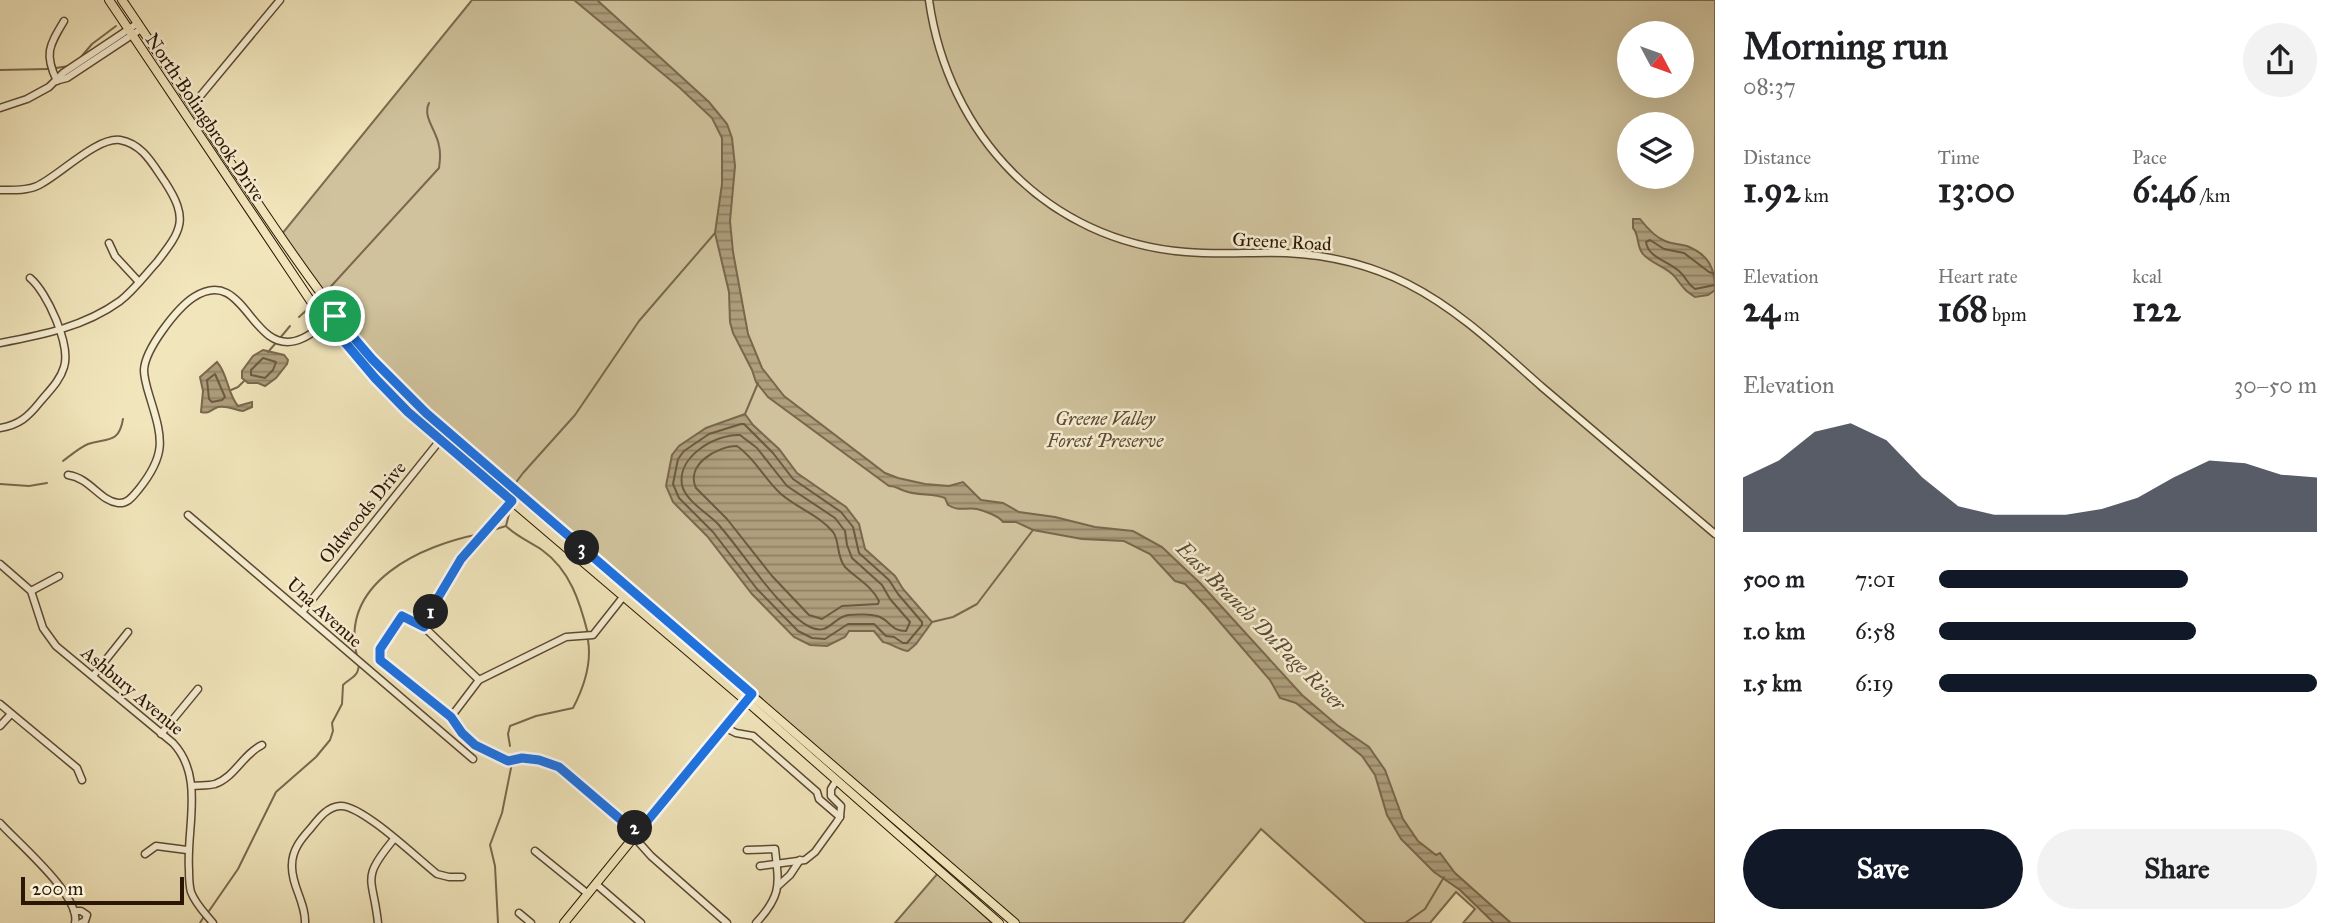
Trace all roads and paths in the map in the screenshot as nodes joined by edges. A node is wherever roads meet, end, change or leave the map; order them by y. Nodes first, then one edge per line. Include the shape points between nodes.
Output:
1 (109, 0) edge
2 (122, 0) edge
3 (280, 0) edge
4 (929, 0) edge
5 (64, 22) dead end
6 (140, 26) junction
7 (131, 32) junction
8 (57, 81) junction
9 (191, 106) junction
10 (0, 108) edge
11 (0, 190) edge
12 (109, 243) dead end
13 (30, 278) dead end
14 (139, 282) junction
15 (331, 318) junction
16 (60, 331) junction
17 (0, 343) edge
18 (0, 428) edge
19 (447, 432) junction
20 (440, 440) junction
21 (68, 475) dead end
22 (512, 501) junction
23 (188, 515) dead end
24 (1715, 534) edge
25 (0, 564) edge
26 (59, 576) dead end
27 (31, 591) junction
28 (623, 597) junction
29 (302, 612) junction
30 (424, 627) junction
31 (128, 632) dead end
32 (93, 676) junction
33 (479, 680) junction
34 (198, 689) dead end
35 (749, 697) junction
36 (0, 704) edge
37 (11, 714) junction
38 (451, 717) junction
39 (0, 726) edge
40 (724, 727) junction
41 (161, 734) junction
42 (262, 745) dead end
43 (473, 759) dead end
44 (82, 780) dead end
45 (836, 781) junction
46 (192, 786) junction
47 (841, 817) junction
48 (0, 823) edge
49 (637, 834) junction
50 (394, 839) junction
51 (187, 850) junction
52 (747, 850) dead end
53 (535, 851) dead end
54 (145, 854) dead end
55 (800, 860) junction
56 (777, 863) junction
57 (760, 866) dead end
58 (461, 877) dead end
59 (596, 884) junction
60 (779, 885) junction
61 (588, 894) junction
62 (74, 911) junction
63 (519, 913) dead end
64 (74, 923) edge
65 (81, 923) edge
66 (214, 923) edge
67 (304, 923) edge
68 (378, 923) edge
69 (531, 923) edge
70 (564, 923) edge
71 (641, 923) edge
72 (727, 923) edge
73 (755, 923) edge
74 (999, 923) edge
75 (1015, 923) edge

1 - 7 main road, North Bolingbrook Drive
2 - 6 main road, North Bolingbrook Drive
3 - 9 street
4 - 24 street, Greene Road via 940,54 964,110 1002,162 1047,202 1097,230 1144,246 1189,253 1313,256 1359,265 1410,285 1461,318
5 - 8 street via 49,51
6 - 7 street
6 - 9 main road, North Bolingbrook Drive
7 - 8 street
7 - 15 main road, North Bolingbrook Drive via 277,251
8 - 10 street via 34,96
9 - 15 main road, North Bolingbrook Drive
11 - 14 street via 36,187 103,144 118,140 136,145 174,195 181,224 176,238
12 - 14 street
13 - 16 street via 40,286
14 - 16 street via 120,300
15 - 19 main road
15 - 20 main road via 375,378
15 - 21 street via 304,337 282,341 262,331 233,296 215,291 194,297 152,345 146,361 145,377 161,439 153,470 122,503
16 - 17 street
16 - 18 street via 66,348 59,379 26,419
19 - 20 street, Oldwoods Drive
19 - 35 main road
20 - 22 main road
20 - 29 street, Oldwoods Drive
22 - 28 main road
22 - 30 street via 461,559
23 - 29 street, Una Avenue
25 - 27 street, Ashbury Avenue
26 - 27 street
27 - 32 street, Ashbury Avenue via 47,635
28 - 33 street via 593,635 566,637
28 - 35 main road
29 - 43 street, Una Avenue
30 - 33 street
30 - 38 street via 402,616 380,649 380,660
31 - 32 street
32 - 41 street, Ashbury Avenue
33 - 38 street
34 - 41 street
35 - 40 main road
35 - 45 main road
35 - 75 main road
36 - 37 street
37 - 39 street
37 - 44 street via 77,768
38 - 49 street via 475,745 508,761 522,758 559,767
40 - 47 street via 753,736
40 - 49 main road
41 - 46 street, Ashbury Avenue via 184,757
42 - 46 street via 216,783
45 - 47 street via 831,796 841,806
45 - 74 main road
46 - 51 street, Ashbury Avenue
47 - 55 street via 815,852
48 - 62 street via 64,891
49 - 59 main road
49 - 72 street via 651,856
50 - 58 street via 436,874
50 - 67 street via 354,808 341,806 322,815 300,841 291,868
50 - 68 street via 371,875
51 - 54 street via 156,846
51 - 66 street, Ashbury Avenue via 190,889 196,904
52 - 56 street via 775,849
53 - 61 street
55 - 56 street
55 - 60 street
56 - 57 street
56 - 60 street
59 - 61 main road
59 - 71 street
60 - 73 street
61 - 70 main road
62 - 64 street
62 - 65 street via 87,915
63 - 69 street

